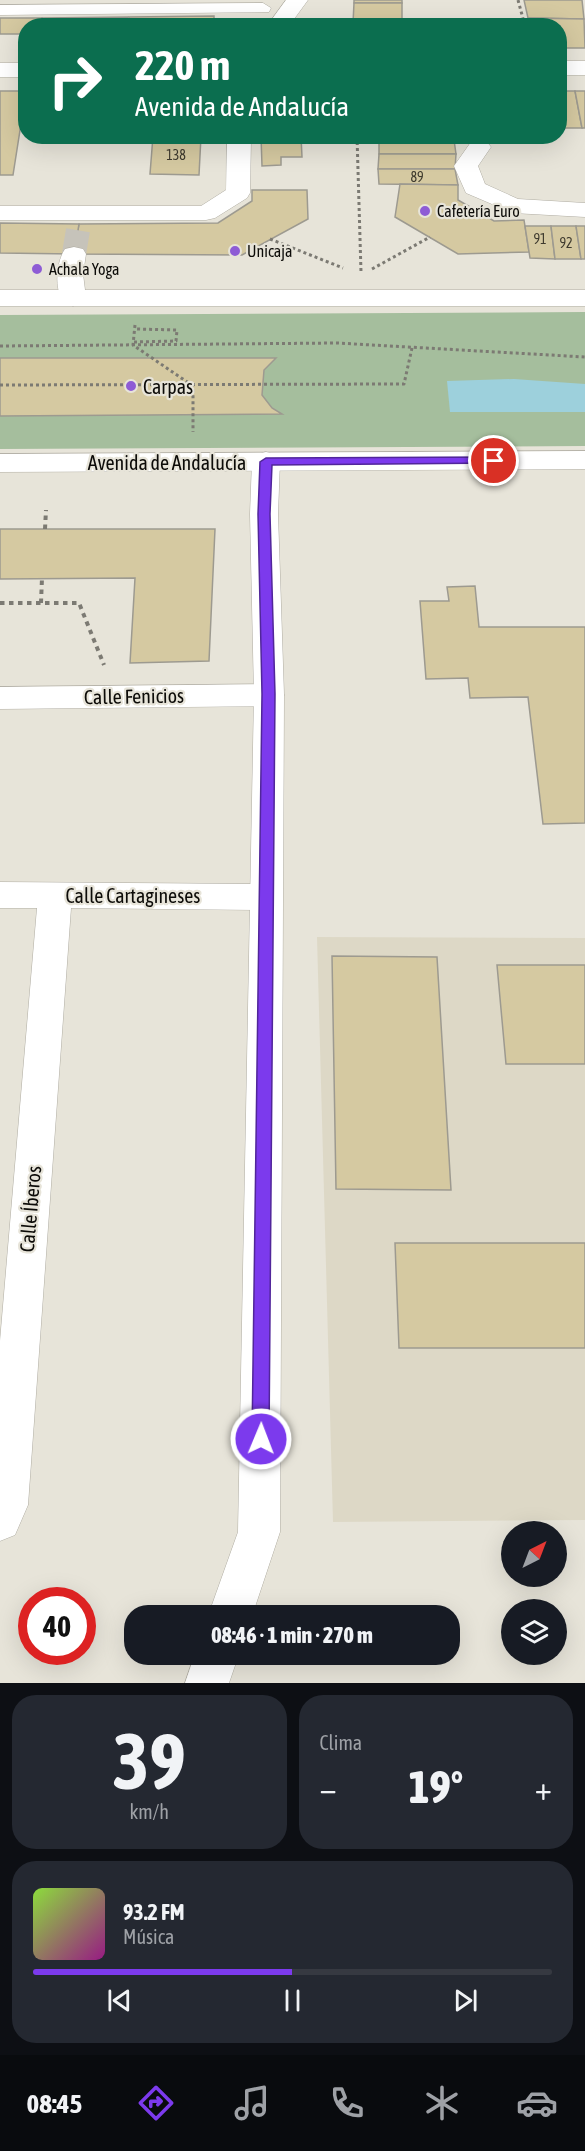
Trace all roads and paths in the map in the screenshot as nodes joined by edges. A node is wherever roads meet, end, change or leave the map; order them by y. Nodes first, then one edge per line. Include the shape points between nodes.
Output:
1 (297, 0) edge
2 (518, 0) edge
3 (263, 8) dead end
4 (0, 10) edge
5 (284, 18) edge
6 (523, 18) edge
7 (567, 68) edge
8 (585, 68) edge
9 (0, 70) edge
10 (18, 70) edge
11 (239, 144) edge
12 (357, 144) edge
13 (479, 147) dead end
14 (585, 210) edge
15 (0, 213) edge
16 (429, 237) dead end
17 (270, 239) dead end
18 (74, 254) tunnel mouth
19 (361, 275) junction
20 (0, 298) edge
21 (73, 298) junction
22 (585, 298) edge
23 (134, 316) dead end
24 (135, 329) junction
25 (133, 344) junction
26 (0, 346) edge
27 (412, 348) junction
28 (585, 357) edge
29 (0, 385) edge
30 (193, 386) junction
31 (193, 432) dead end
32 (585, 460) edge
33 (266, 462) junction
34 (0, 463) edge
35 (46, 510) dead end
36 (45, 529) dead end
37 (42, 579) dead end
38 (0, 603) edge
39 (41, 603) junction
40 (104, 667) dead end
41 (269, 694) junction
42 (0, 698) edge
43 (0, 895) edge
44 (55, 895) junction
45 (266, 897) junction
46 (0, 1521) edge
47 (234, 1605) edge
48 (213, 1665) edge
49 (207, 1683) edge

1 - 5 street
2 - 6 path
3 - 4 street
7 - 8 street
9 - 10 street
11 - 15 street via 238,193 206,213 81,218
12 - 19 path
13 - 14 street via 466,166 475,188 513,207
16 - 19 path
17 - 19 path
18 - 21 street via 70,274
20 - 21 street
21 - 22 street
23 - 24 path
24 - 25 path
24 - 25 path via 177,330 176,341
25 - 26 path
25 - 27 path via 337,343
25 - 30 path
27 - 28 path
27 - 30 path via 404,384
29 - 30 path
30 - 31 path
32 - 33 street, Avenida de Andalucía
33 - 34 street, Avenida de Andalucía
33 - 41 street
35 - 36 path
37 - 39 path
38 - 39 path
39 - 40 path via 79,603
41 - 42 street, Calle Fenicios
41 - 45 street
43 - 44 street, Calle Cartagineses
44 - 45 street, Calle Cartagineses
44 - 46 street, Calle Íberos via 8,1494
45 - 47 street via 259,1532
48 - 49 street

